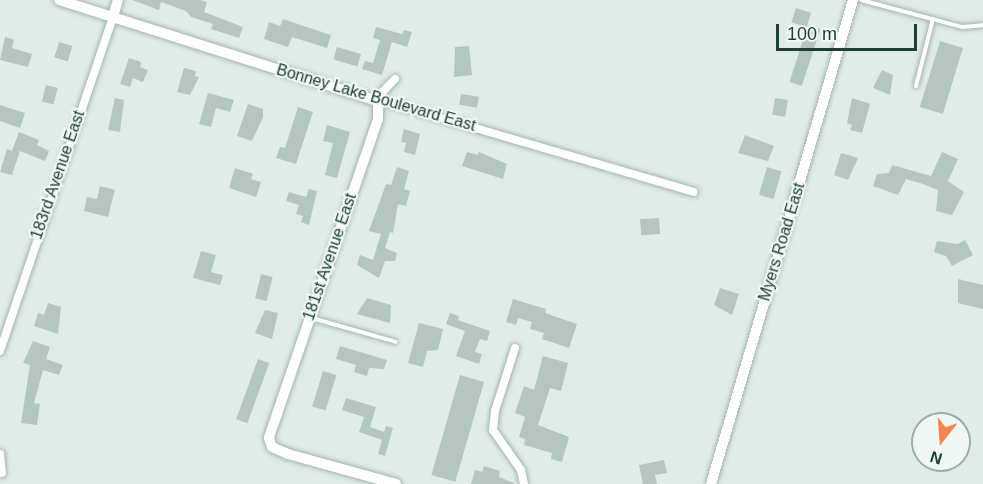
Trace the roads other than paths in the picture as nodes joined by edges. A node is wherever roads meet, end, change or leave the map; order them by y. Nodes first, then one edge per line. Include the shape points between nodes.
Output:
1 (59, 0) edge
2 (118, 0) edge
3 (854, 0) edge
4 (861, 0) edge
5 (112, 17) junction
6 (933, 19) junction
7 (983, 25) edge
8 (395, 79) dead end
9 (916, 86) dead end
10 (376, 99) junction
11 (694, 192) dead end
12 (308, 317) junction
13 (4, 322) edge
14 (396, 342) dead end
15 (515, 348) dead end
16 (0, 351) edge
17 (0, 454) edge
18 (2, 473) dead end
19 (396, 484) edge
20 (524, 484) edge
21 (711, 484) edge

1 - 5 street, Bonney Lake Boulevard East
2 - 5 street, 183rd Avenue East
3 - 21 street, Myers Road East
4 - 6 lane
5 - 10 street, Bonney Lake Boulevard East
5 - 13 street, 183rd Avenue East
6 - 7 lane via 962,27
6 - 9 lane
8 - 10 street
10 - 11 street, Bonney Lake Boulevard East
10 - 12 street, 181st Avenue East via 380,104 378,119
12 - 14 lane
12 - 19 street, 181st Avenue East via 272,420 270,442 288,454
13 - 16 street, 183rd Avenue East
15 - 20 street via 493,430 521,470
17 - 18 street

